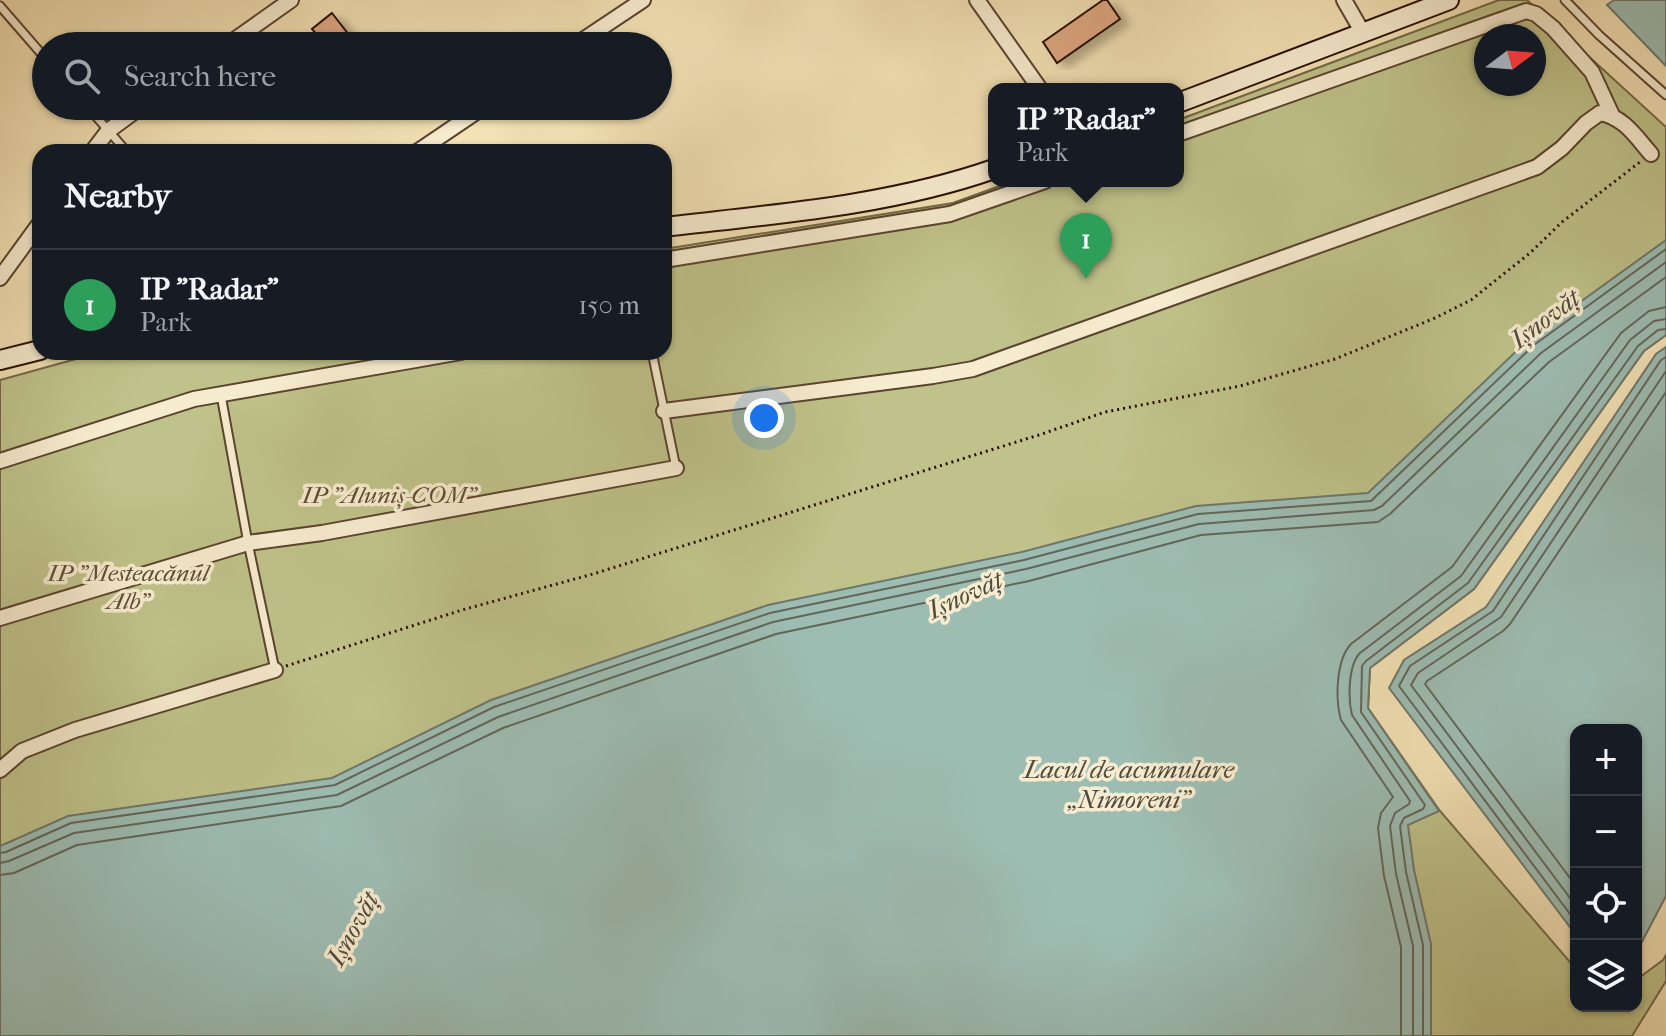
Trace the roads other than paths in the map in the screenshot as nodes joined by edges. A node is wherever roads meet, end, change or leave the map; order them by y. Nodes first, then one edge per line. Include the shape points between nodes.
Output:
1 (291, 0) edge
2 (977, 0) edge
3 (1344, 0) edge
4 (1449, 0) edge
5 (1565, 0) edge
6 (636, 2) edge
7 (0, 6) edge
8 (246, 32) edge
9 (594, 32) edge
10 (1363, 33) junction
11 (32, 43) edge
12 (1036, 83) edge
13 (1666, 95) edge
14 (1184, 101) edge
15 (1612, 115) junction
16 (99, 120) edge
17 (123, 120) edge
18 (464, 120) edge
19 (108, 131) junction
20 (1184, 132) edge
21 (98, 144) edge
22 (120, 144) edge
23 (429, 144) edge
24 (1651, 154) road end
25 (988, 171) edge
26 (1028, 187) edge
27 (672, 226) edge
28 (32, 234) edge
29 (672, 259) edge
30 (0, 278) edge
31 (32, 352) edge
32 (0, 360) edge
33 (416, 360) edge
34 (654, 360) edge
35 (221, 395) junction
36 (664, 411) junction
37 (0, 461) edge
38 (676, 468) joint
39 (248, 543) junction
40 (0, 618) edge
41 (275, 670) joint
42 (0, 770) edge

1 - 8 street
2 - 12 street
3 - 10 street
4 - 10 main road
5 - 13 lane
6 - 9 street
7 - 11 lane
10 - 14 main road
15 - 20 street via 1592,72 1553,28 1526,11
15 - 24 street
15 - 36 street via 1600,113 1537,167 973,369
16 - 19 lane
17 - 19 street
18 - 23 street
19 - 21 street
19 - 22 lane
25 - 27 main road via 829,208
26 - 29 street via 950,214
28 - 30 street
31 - 32 main road
33 - 35 street
34 - 36 lane
35 - 37 street
35 - 39 lane
36 - 38 lane
38 - 39 street
39 - 40 street
39 - 41 lane
41 - 42 street via 75,730 22,751

